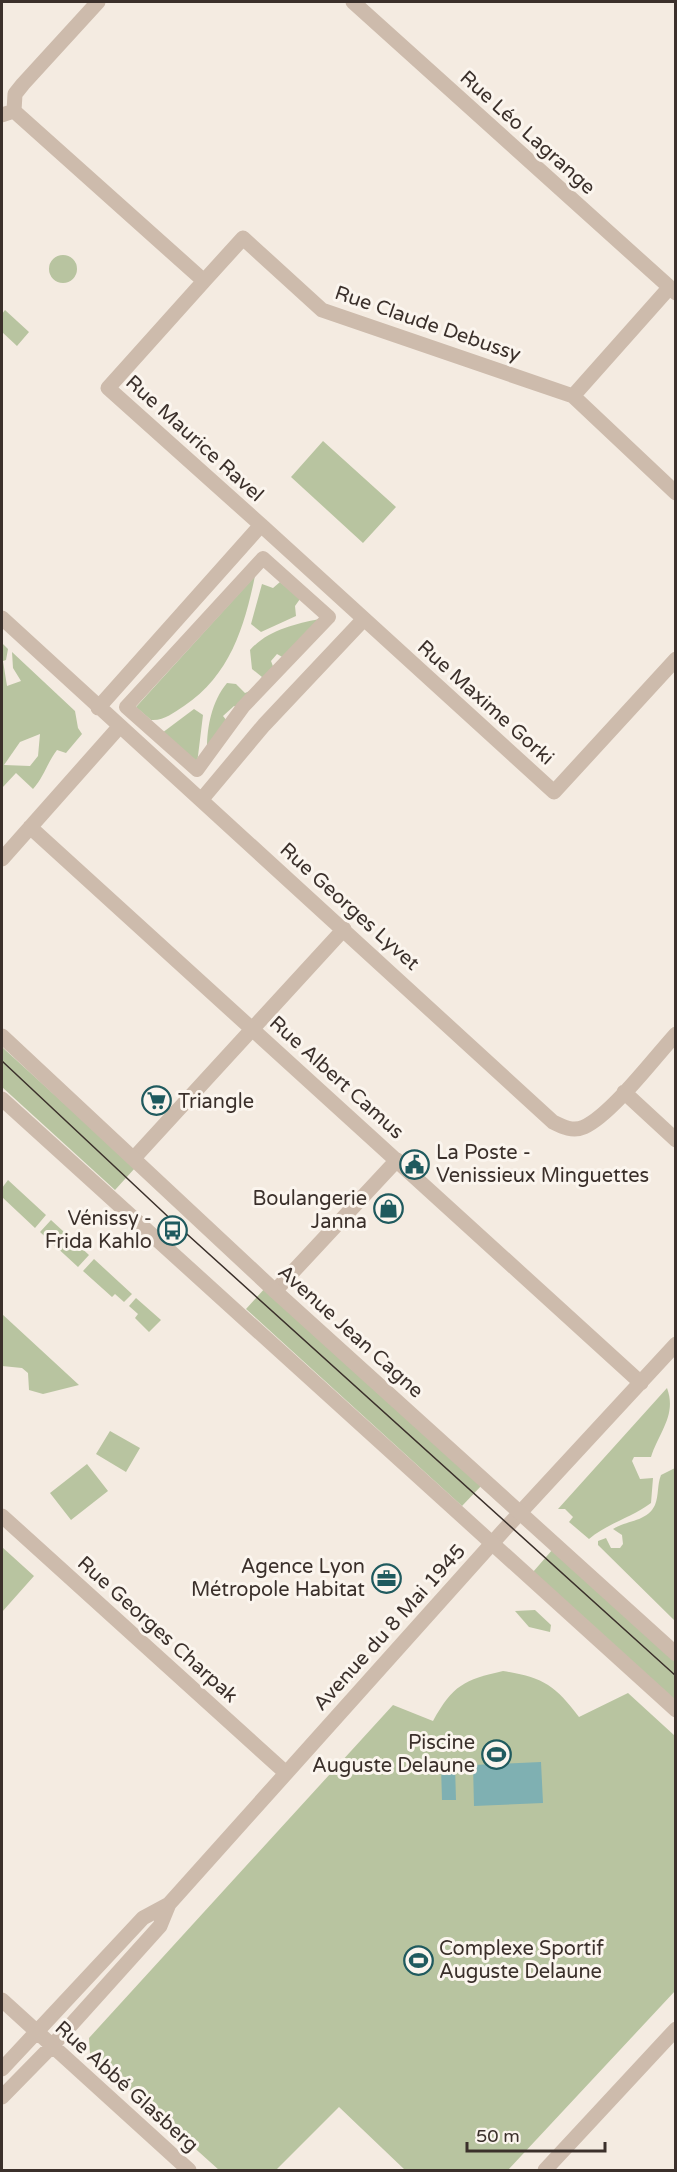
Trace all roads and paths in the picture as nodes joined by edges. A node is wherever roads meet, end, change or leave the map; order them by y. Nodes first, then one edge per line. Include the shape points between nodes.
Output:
1 (98, 2) edge
2 (353, 2) edge
3 (8, 113) edge
4 (204, 280) junction
5 (672, 290) edge
6 (573, 396) junction
7 (675, 493) edge
8 (261, 525) junction
9 (2, 618) edge
10 (363, 620) junction
11 (675, 659) edge
12 (126, 707) joint
13 (98, 708) junction
14 (120, 726) junction
15 (202, 799) junction
16 (30, 827) junction
17 (2, 859) edge
18 (344, 929) junction
19 (254, 1030) junction
20 (675, 1034) edge
21 (2, 1036) edge
22 (624, 1092) junction
23 (2, 1100) edge
24 (675, 1140) edge
25 (134, 1158) junction
26 (397, 1160) junction
27 (275, 1292) junction
28 (675, 1344) edge
29 (641, 1383) junction
30 (520, 1513) junction
31 (4, 1522) edge
32 (491, 1545) junction
33 (675, 1654) edge
34 (675, 1710) edge
35 (286, 1773) junction
36 (169, 1904) junction
37 (2, 2000) edge
38 (675, 2029) edge
39 (36, 2032) junction
40 (52, 2046) junction
41 (2, 2069) edge
42 (2, 2097) edge
43 (189, 2170) edge
44 (545, 2170) edge

1 - 3 street via 23,84
2 - 5 street, Rue Léo Lagrange
3 - 4 street
4 - 6 street, Rue Claude Debussy via 243,238 322,310
4 - 8 street, Rue Maurice Ravel via 108,388
5 - 6 street
6 - 7 street, Rue Claude Debussy
8 - 10 street, Rue Maxime Gorki
8 - 13 street, Rue Maurice Ravel
9 - 13 street, Rue Georges Lyvet
10 - 11 street, Rue Maxime Gorki via 554,792
10 - 15 street via 264,725
12 - 12 street via 263,558 329,617 243,707 197,770
13 - 14 street, Rue Georges Lyvet
14 - 15 street, Rue Georges Lyvet
14 - 16 street
15 - 18 street, Rue Georges Lyvet
16 - 17 street
16 - 19 street, Rue Albert Camus
18 - 19 street
18 - 22 street, Rue Georges Lyvet via 553,1122 566,1129 583,1128
19 - 25 street
19 - 26 street, Rue Albert Camus
20 - 22 street
21 - 25 street, Avenue Jean Cagne
22 - 24 street
23 - 32 street
25 - 27 street, Avenue Jean Cagne
26 - 27 street
26 - 29 street, Rue Albert Camus
27 - 30 street, Avenue Jean Cagne
28 - 29 street, Avenue du 8 Mai 1945
29 - 30 street, Avenue du 8 Mai 1945
30 - 32 street, Avenue du 8 Mai 1945
30 - 33 street, Avenue Jean Cagne
31 - 35 street, Rue Georges Charpak
32 - 34 street
32 - 35 street, Avenue du 8 Mai 1945
35 - 36 street, Avenue du 8 Mai 1945
36 - 39 street, Avenue du 8 Mai 1945 via 143,1918
36 - 40 street, Avenue du 8 Mai 1945 via 160,1926
37 - 39 street, Rue Abbé Glasberg
38 - 44 street
39 - 40 street, Rue Abbé Glasberg
39 - 41 street, Avenue du 8 Mai 1945
40 - 42 street, Avenue du 8 Mai 1945
40 - 43 street, Rue Abbé Glasberg

